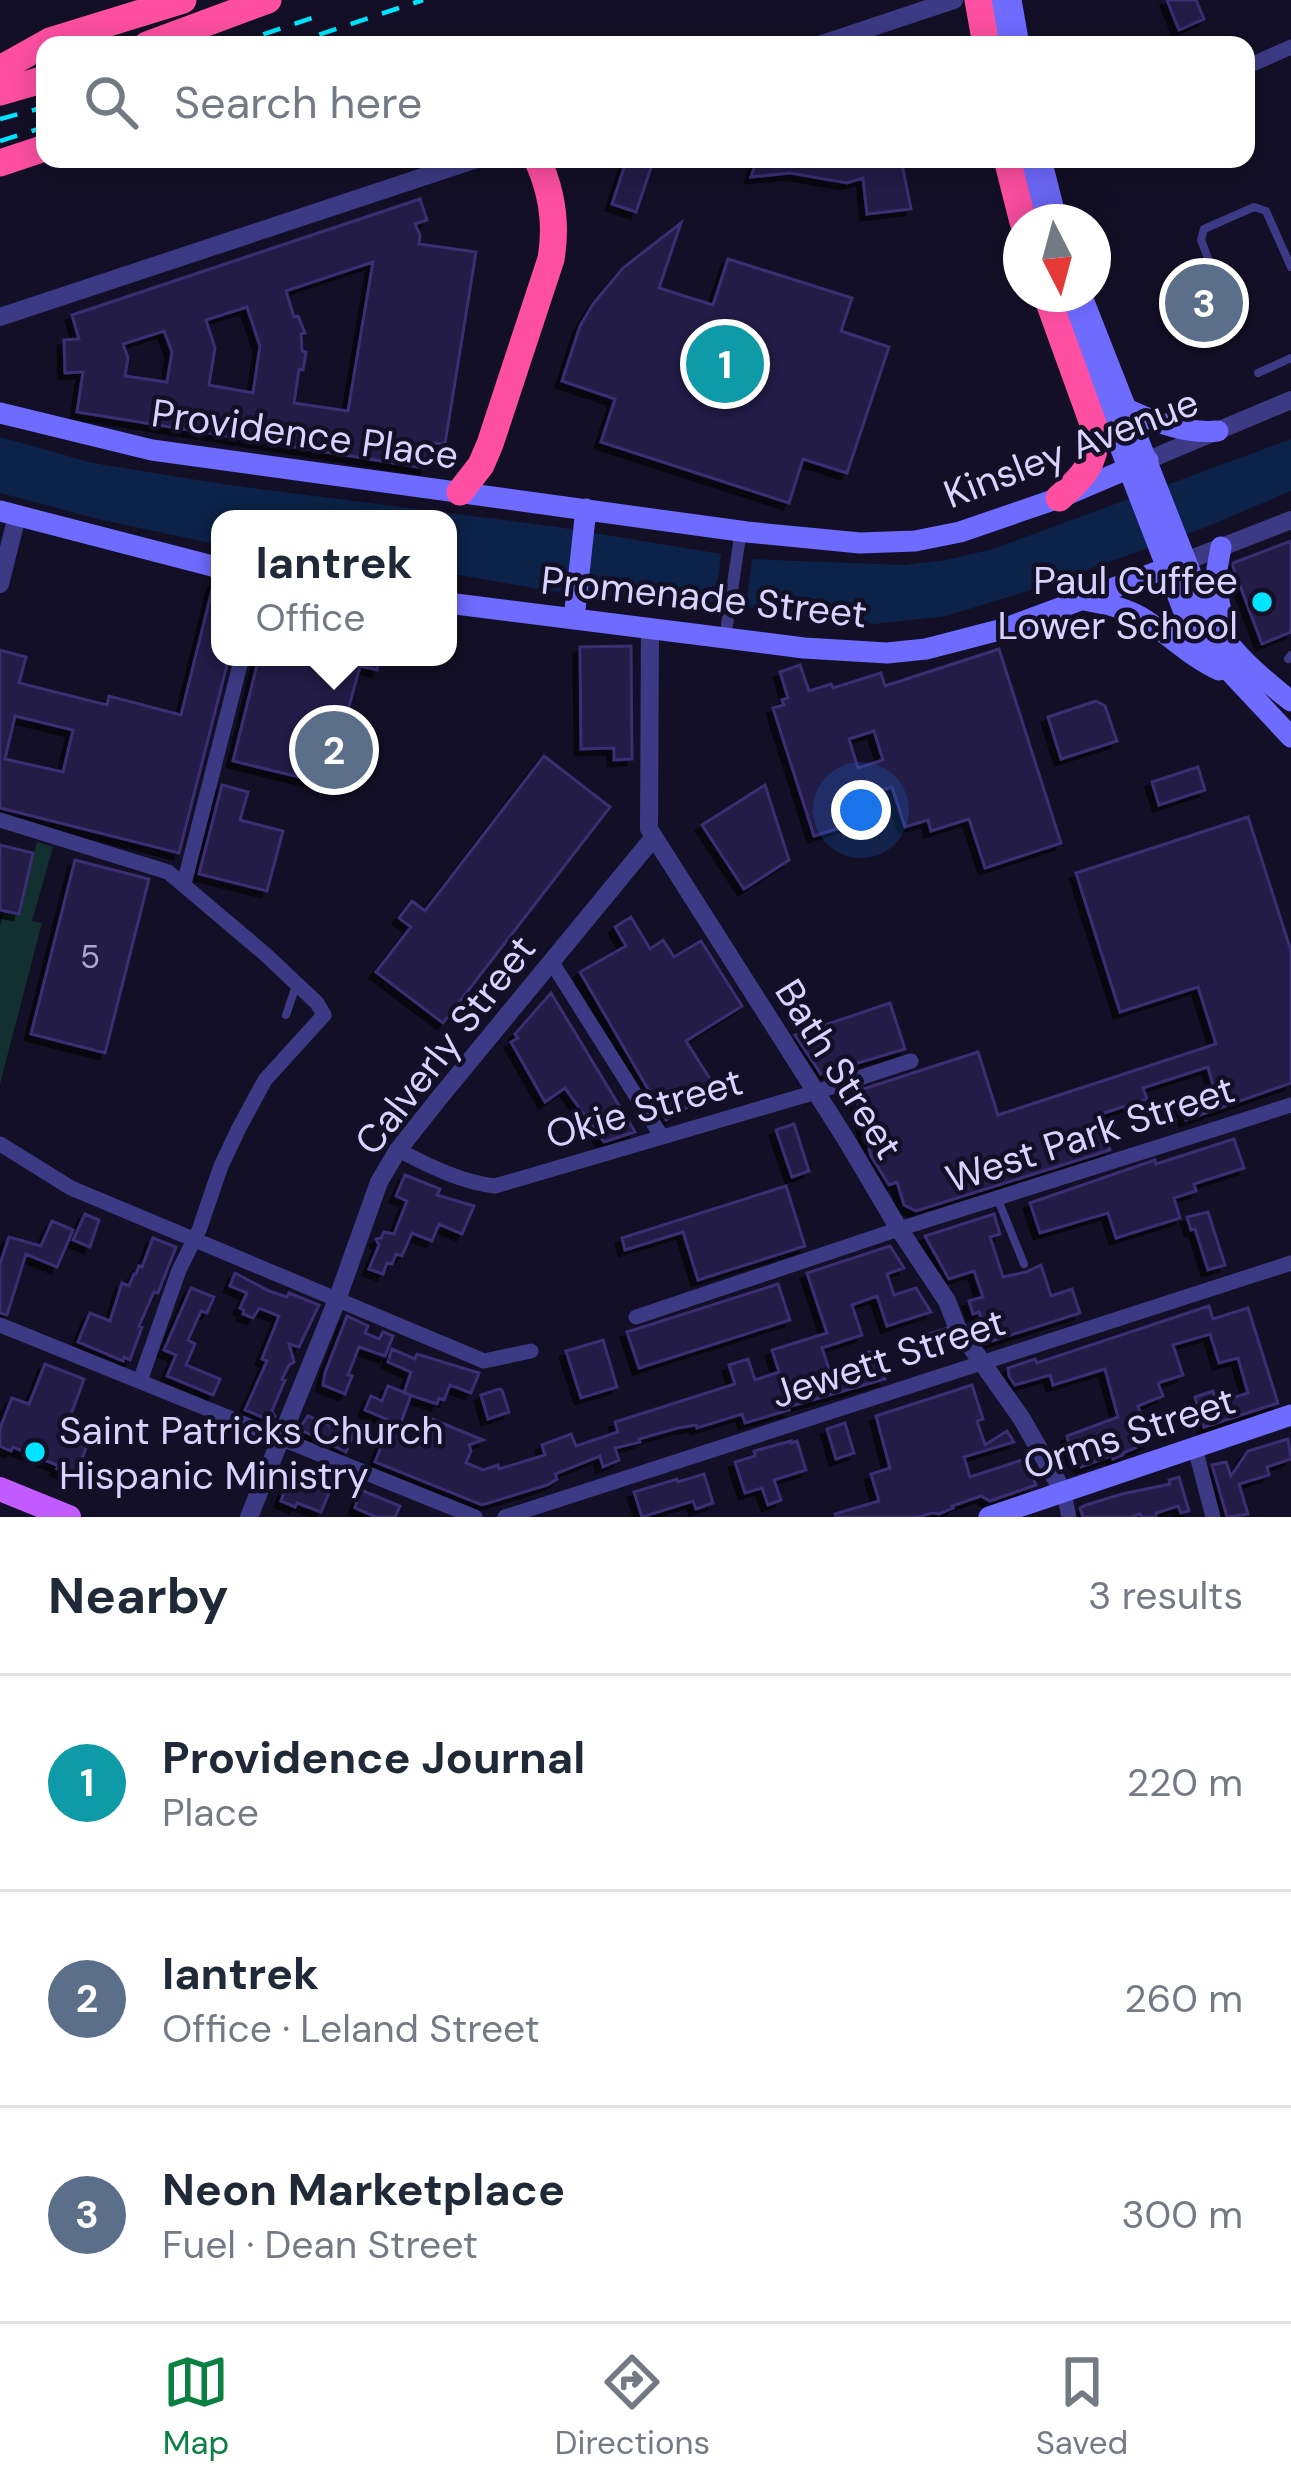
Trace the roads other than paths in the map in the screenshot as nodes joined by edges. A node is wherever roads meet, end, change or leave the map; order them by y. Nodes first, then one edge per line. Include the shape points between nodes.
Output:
1 (183, 0) edge
2 (282, 0) edge
3 (954, 0) edge
4 (978, 0) edge
5 (993, 0) edge
6 (1011, 0) edge
7 (257, 5) edge
8 (63, 36) edge
9 (172, 36) edge
10 (846, 36) edge
11 (1000, 36) edge
12 (1001, 36) edge
13 (1001, 36) edge
14 (1291, 47) edge
15 (36, 48) edge
16 (1255, 63) edge
17 (0, 69) edge
18 (36, 82) edge
19 (0, 92) edge
20 (36, 151) edge
21 (0, 163) edge
22 (450, 168) edge
23 (1009, 168) edge
24 (1024, 168) edge
25 (1043, 168) edge
26 (542, 171) edge
27 (1018, 204) edge
28 (1033, 204) edge
29 (1052, 204) edge
30 (1211, 266) dead end
31 (1291, 267) edge
32 (1053, 312) edge
33 (1069, 312) edge
34 (1089, 312) edge
35 (0, 317) edge
36 (1291, 358) edge
37 (1258, 373) dead end
38 (1291, 400) edge
39 (1129, 410) junction
40 (0, 413) edge
41 (1218, 431) junction
42 (1141, 472) junction
43 (460, 492) junction
44 (1059, 498) junction
45 (9, 514) edge
46 (586, 517) junction
47 (1291, 520) edge
48 (739, 542) dead end
49 (1221, 547) junction
50 (1174, 558) junction
51 (211, 566) edge
52 (0, 584) edge
53 (1083, 600) junction
54 (457, 603) edge
55 (575, 609) junction
56 (728, 621) dead end
57 (650, 629) junction
58 (1228, 646) junction
59 (240, 666) edge
60 (1233, 676) junction
61 (1290, 700) edge
62 (1274, 720) junction
63 (1291, 737) edge
64 (0, 820) edge
65 (654, 837) junction
66 (184, 884) junction
67 (551, 961) junction
68 (297, 983) junction
69 (286, 1015) dead end
70 (911, 1061) dead end
71 (816, 1092) junction
72 (1291, 1105) edge
73 (662, 1136) junction
74 (0, 1144) edge
75 (398, 1150) junction
76 (998, 1199) junction
77 (899, 1229) junction
78 (194, 1240) junction
79 (1024, 1264) dead end
80 (1291, 1264) edge
81 (337, 1300) junction
82 (636, 1317) dead end
83 (0, 1325) edge
84 (957, 1327) junction
85 (901, 1346) dead end
86 (531, 1351) dead end
87 (982, 1363) junction
88 (140, 1381) junction
89 (1291, 1415) edge
90 (280, 1439) junction
91 (1195, 1448) junction
92 (0, 1489) edge
93 (1064, 1493) junction
94 (69, 1517) edge
95 (249, 1517) edge
96 (475, 1517) edge
97 (505, 1517) edge
98 (989, 1517) edge
99 (1070, 1517) edge
100 (1213, 1517) edge

1 - 8 highway
2 - 7 highway
3 - 10 street
4 - 11 highway
5 - 12 main road
6 - 13 main road
7 - 9 highway
14 - 16 street
15 - 17 highway
18 - 19 highway
20 - 21 highway
22 - 35 street
23 - 27 highway
24 - 28 main road
25 - 29 main road
26 - 43 highway via 554,232 548,273 490,444
30 - 31 lane via 1204,229 1254,207 1266,211
32 - 44 highway via 1096,432 1088,470
33 - 42 main road
34 - 39 main road
36 - 37 lane
38 - 41 street, Kinsley Avenue
39 - 41 main road via 1179,429
39 - 42 main road
40 - 43 main road, Providence Place via 152,450
41 - 42 street, Kinsley Avenue
42 - 44 main road, Kinsley Avenue
42 - 50 main road
43 - 46 main road, Providence Place
44 - 46 main road, Kinsley Avenue via 960,532 890,543
45 - 51 main road
45 - 52 street
46 - 55 main road
47 - 49 street, Promenade Street
48 - 56 street
49 - 50 street, Promenade Street
49 - 58 main road via 1216,588
50 - 53 main road, Promenade Street
50 - 58 main road
50 - 60 main road via 1184,612
53 - 57 main road, Promenade Street via 984,635 906,651
53 - 60 main road via 1146,620
54 - 55 main road, Promenade Street
55 - 57 main road, Promenade Street
57 - 65 street, Bath Street
58 - 61 main road
59 - 66 street
60 - 62 main road
61 - 62 main road
62 - 63 main road
64 - 66 street via 157,868
65 - 67 street, Calverly Street
65 - 71 street, Bath Street
66 - 68 street
67 - 73 street
67 - 75 street, Calverly Street
68 - 69 lane
68 - 78 street via 324,1015 265,1080
70 - 71 street, Okie Street
71 - 73 street, Okie Street
71 - 77 street, Bath Street
72 - 76 street, West Park Street
73 - 75 street, Okie Street via 495,1186
74 - 78 street via 71,1188
75 - 81 street, Calverly Street
76 - 77 street, West Park Street
76 - 79 lane
77 - 82 street, West Park Street
77 - 84 street, Bath Street
78 - 81 street
78 - 88 street
80 - 87 street, Jewett Street
81 - 86 street via 484,1360
81 - 90 street, Calverly Street
83 - 88 street
84 - 85 lane
84 - 87 street, Bath Street
87 - 93 street, Bath Street
87 - 97 street, Jewett Street
88 - 90 street
89 - 91 main road, Orms Street
90 - 95 street, Calverly Street
90 - 96 street
91 - 93 main road, Orms Street
91 - 100 street
92 - 94 main road
93 - 98 main road, Orms Street
93 - 99 street, Bath Street

